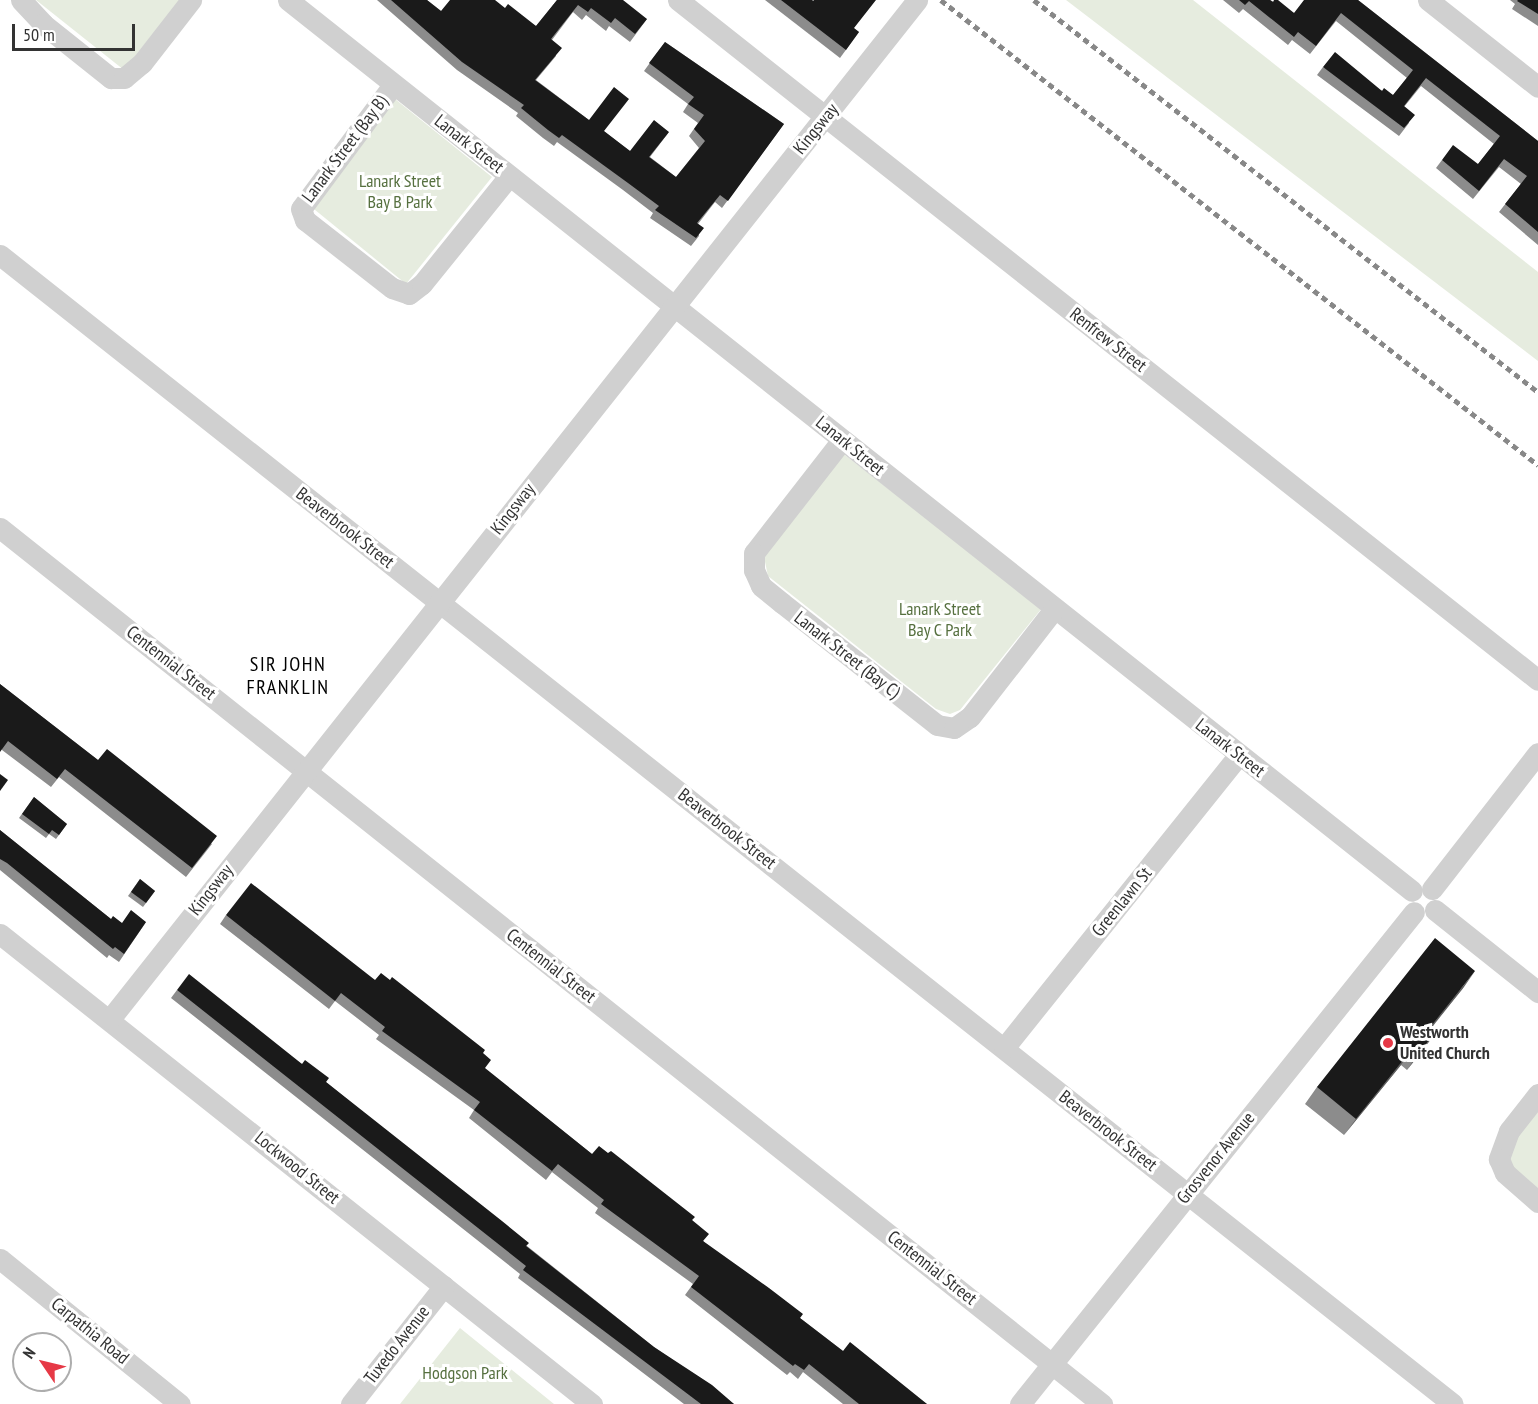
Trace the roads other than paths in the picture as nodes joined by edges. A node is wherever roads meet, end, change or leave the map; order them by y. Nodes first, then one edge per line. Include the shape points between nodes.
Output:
1 (21, 0) edge
2 (191, 0) edge
3 (288, 0) edge
4 (678, 0) edge
5 (917, 0) edge
6 (1428, 0) edge
7 (393, 85) junction
8 (1538, 87) edge
9 (826, 117) junction
10 (509, 176) junction
11 (0, 255) edge
12 (674, 305) junction
13 (842, 440) junction
14 (0, 528) edge
15 (439, 602) junction
16 (1054, 609) junction
17 (1538, 680) edge
18 (1538, 753) edge
19 (1239, 755) junction
20 (305, 770) junction
21 (1419, 897) junction
22 (0, 934) edge
23 (1538, 992) edge
24 (110, 1019) junction
25 (1004, 1048) junction
26 (1538, 1094) edge
27 (1188, 1194) junction
28 (1538, 1202) edge
29 (0, 1259) edge
30 (444, 1286) junction
31 (1052, 1364) junction
32 (180, 1404) edge
33 (351, 1404) edge
34 (592, 1404) edge
35 (1020, 1404) edge
36 (1102, 1404) edge
37 (1453, 1404) edge

1 - 2 street via 43,24 111,78 124,78 142,63
3 - 7 street, Lanark Street
4 - 9 street, Renfrew Street
5 - 9 street, Kingsway
6 - 8 street
7 - 10 street, Lanark Street
7 - 10 street, Lanark Street (Bay B) via 301,209 305,220 392,288 409,294 422,284
9 - 12 street, Kingsway
9 - 17 street, Renfrew Street
10 - 12 street, Lanark Street
11 - 15 street, Beaverbrook Street
12 - 13 street, Lanark Street
12 - 15 street, Kingsway
13 - 16 street, Lanark Street
13 - 16 street, Lanark Street (Bay C) via 754,553 754,570 761,585 791,610 937,725 954,728 970,717
14 - 20 street, Centennial Street
15 - 20 street, Kingsway
15 - 25 street, Beaverbrook Street
16 - 19 street, Lanark Street
18 - 21 street, Grosvenor Avenue
19 - 21 street, Lanark Street
19 - 25 street, Greenlawn St
20 - 24 street, Kingsway
20 - 31 street, Centennial Street
21 - 23 street via 1427,915 1435,910
21 - 27 street, Grosvenor Avenue
22 - 24 street, Lockwood Street
24 - 30 street, Lockwood Street
25 - 27 street, Beaverbrook Street
26 - 28 street via 1509,1131 1499,1159 1505,1173
27 - 31 street, Grosvenor Avenue
27 - 37 street, Beaverbrook Street
29 - 32 street, Carpathia Road
30 - 33 street, Tuxedo Avenue
30 - 34 street, Lockwood Street
31 - 35 street, Grosvenor Avenue
31 - 36 street, Centennial Street

